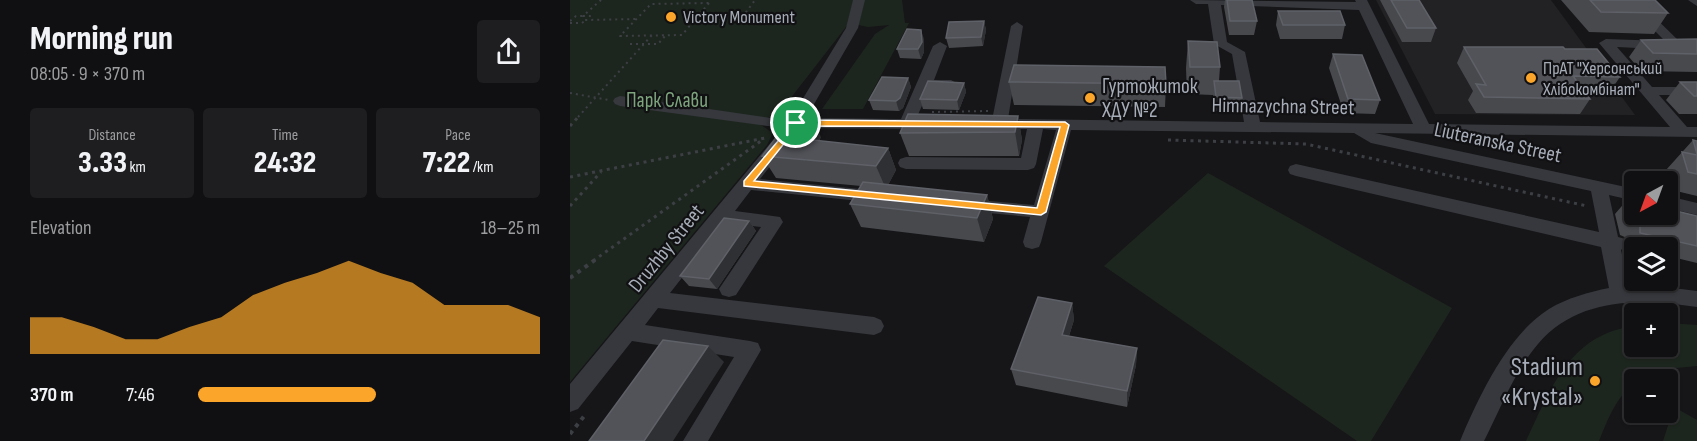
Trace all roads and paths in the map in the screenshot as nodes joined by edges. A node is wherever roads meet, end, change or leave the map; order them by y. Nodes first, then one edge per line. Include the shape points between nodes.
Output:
1 (601, 0) edge
2 (670, 0) edge
3 (683, 0) edge
4 (755, 0) edge
5 (859, 0) edge
6 (1196, 0) edge
7 (1630, 0) edge
8 (1214, 1) edge
9 (698, 2) edge
10 (680, 3) junction
11 (1363, 3) edge
12 (667, 4) junction
13 (678, 7) dead end
14 (583, 16) junction
15 (636, 19) junction
16 (741, 19) junction
17 (586, 20) junction
18 (695, 20) junction
19 (570, 22) edge
20 (737, 24) dead end
21 (1017, 26) dead end
22 (637, 35) junction
23 (652, 35) junction
24 (666, 35) junction
25 (644, 44) junction
26 (940, 46) dead end
27 (1677, 46) junction
28 (1697, 50) edge
29 (925, 84) junction
30 (955, 84) edge
31 (1647, 91) junction
32 (1697, 91) edge
33 (570, 93) edge
34 (596, 98) junction
35 (620, 101) joint
36 (796, 123) junction
37 (906, 124) junction
38 (941, 124) edge
39 (1036, 124) junction
40 (1065, 125) junction
41 (570, 126) edge
42 (1253, 127) junction
43 (1354, 128) junction
44 (1423, 128) junction
45 (1689, 132) edge
46 (1306, 144) dead end
47 (906, 163) dead end
48 (1296, 170) dead end
49 (602, 171) junction
50 (570, 177) edge
51 (747, 184) junction
52 (1598, 186) junction
53 (1624, 192) edge
54 (901, 199) edge
55 (948, 203) edge
56 (1678, 204) edge
57 (570, 206) edge
58 (1697, 209) edge
59 (1603, 210) junction
60 (1041, 212) junction
61 (721, 216) junction
62 (1032, 242) dead end
63 (1613, 243) junction
64 (570, 278) edge
65 (729, 289) dead end
66 (1621, 296) junction
67 (1697, 298) edge
68 (654, 299) junction
69 (874, 326) dead end
70 (628, 331) junction
71 (570, 402) edge
72 (695, 441) edge
73 (1472, 441) edge

1 - 14 path
2 - 12 path
3 - 10 path
4 - 16 path
5 - 36 street, Druzhby Street via 852,28
6 - 8 street
7 - 27 street
8 - 11 street
8 - 42 street via 1221,44 1238,52
9 - 10 path
9 - 18 path via 709,3
10 - 12 path
10 - 13 path
11 - 44 street
12 - 15 path via 651,4
14 - 17 path via 590,16
14 - 19 path
15 - 17 path
15 - 22 path via 620,36
16 - 18 path
16 - 20 path
17 - 19 path
18 - 24 path via 682,35
21 - 39 street, Himnazychna Street via 993,124
22 - 23 path
22 - 25 path via 630,44
23 - 24 path
23 - 25 path
24 - 25 path via 658,44
25 - 34 path
26 - 29 street
27 - 28 street
27 - 31 street via 1606,44
29 - 30 street
29 - 37 street
31 - 32 street
31 - 45 street
33 - 34 path
34 - 35 path
34 - 41 path
35 - 36 street via 771,123
36 - 37 street
36 - 51 street, Druzhby Street
37 - 38 street
39 - 40 street, Himnazychna Street
39 - 47 street via 1028,164
40 - 42 street, Himnazychna Street
40 - 60 street
42 - 43 street, Himnazychna Street
43 - 44 street, Himnazychna Street
43 - 52 street, Liuteranska Street via 1371,138
44 - 45 street, Himnazychna Street
46 - 59 path
48 - 63 street
49 - 50 path
49 - 57 path
49 - 64 path via 765,138
51 - 54 street
51 - 61 street, Druzhby Street
52 - 53 street, Liuteranska Street
52 - 59 street
55 - 60 street
56 - 58 street
59 - 63 street
60 - 62 street
61 - 65 street via 774,222
61 - 68 street, Druzhby Street
63 - 66 street
66 - 67 street
66 - 73 street via 1569,309 1540,327 1519,354
68 - 69 street
68 - 70 street, Druzhby Street
70 - 71 street, Druzhby Street
70 - 72 street via 750,350

